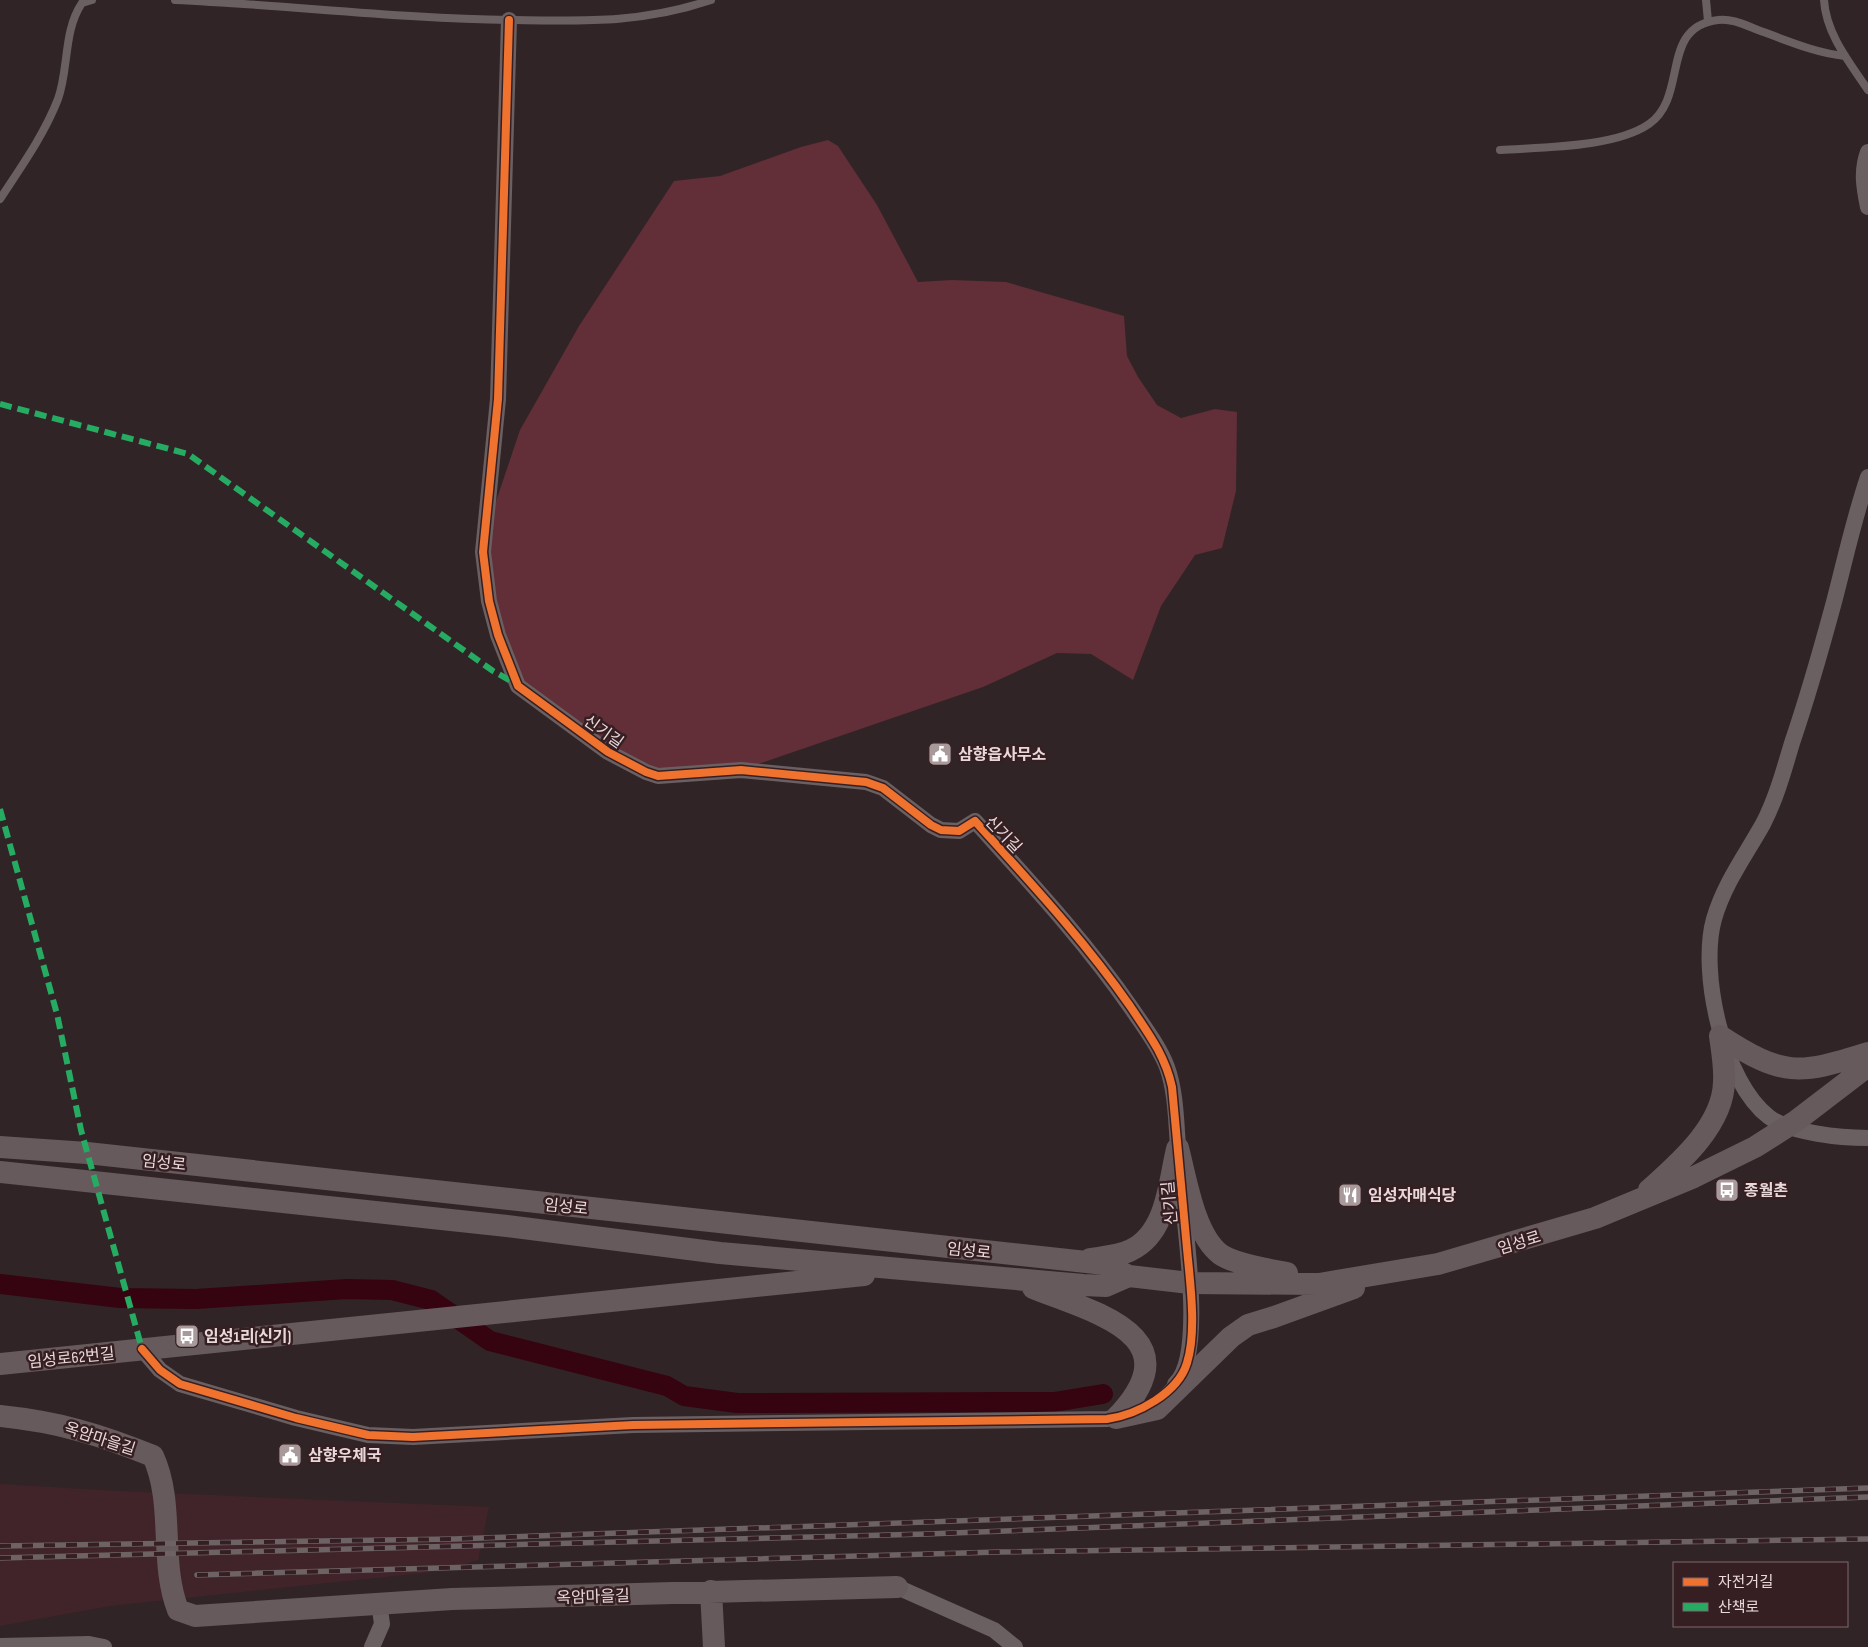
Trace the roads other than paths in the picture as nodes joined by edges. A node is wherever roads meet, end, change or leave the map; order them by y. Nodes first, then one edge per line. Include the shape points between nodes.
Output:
1 (92, 0) edge
2 (175, 0) edge
3 (711, 0) edge
4 (1706, 0) edge
5 (1824, 0) edge
6 (509, 20) junction
7 (1708, 21) junction
8 (1845, 56) junction
9 (1868, 90) edge
10 (1500, 150) dead end
11 (1868, 152) edge
12 (0, 199) edge
13 (1868, 207) edge
14 (1868, 477) edge
15 (1720, 1036) junction
16 (1868, 1053) edge
17 (1868, 1066) edge
18 (1788, 1127) junction
19 (1868, 1138) edge
20 (0, 1147) edge
21 (1178, 1148) junction
22 (0, 1172) edge
23 (1638, 1200) junction
24 (1076, 1261) junction
25 (919, 1269) junction
26 (1406, 1269) junction
27 (1130, 1276) junction
28 (1009, 1279) junction
29 (1330, 1282) junction
30 (1190, 1283) junction
31 (142, 1349) junction
32 (0, 1364) edge
33 (0, 1416) edge
34 (1116, 1418) junction
35 (897, 1587) joint
36 (711, 1591) junction
37 (379, 1602) junction
38 (0, 1646) edge
39 (104, 1647) edge
40 (372, 1647) edge
41 (714, 1647) edge
42 (1015, 1647) edge

1 - 12 lane via 82,4 74,19 53,110 30,154
2 - 6 lane
3 - 6 lane via 638,18 606,21
4 - 7 lane
5 - 8 lane via 1831,28
6 - 21 street, 신기길 via 498,398 483,552 494,620 518,686 608,752 658,776 741,770 866,782 884,788 941,830 959,830 975,821 1087,948 1158,1047 1172,1087
7 - 8 lane via 1727,19 1826,54
7 - 10 lane via 1692,30 1682,45 1671,91 1662,111 1649,124 1581,144
8 - 9 lane
11 - 13 street via 1863,181
14 - 15 street via 1816,666 1776,793 1763,824 1728,882 1714,920 1710,940 1713,1008
15 - 16 main road via 1751,1056 1787,1068 1809,1069
15 - 18 street via 1754,1102 1769,1117
15 - 23 main road via 1724,1083 1721,1100 1689,1153
17 - 18 main road, 임성로
18 - 19 street
18 - 23 main road, 임성로 via 1694,1177
20 - 24 main road, 임성로 via 87,1153
21 - 24 main road via 1161,1218 1148,1238 1131,1250
21 - 29 main road via 1199,1222 1208,1241 1221,1255 1254,1267
21 - 30 street, 신기길
22 - 25 main road, 임성로 via 507,1226 720,1253
23 - 26 main road, 임성로 via 1595,1218 1507,1246
24 - 27 main road, 임성로 via 1105,1264
25 - 28 main road, 임성로
25 - 31 main road, 임성로
26 - 29 main road, 임성로
26 - 34 main road via 1274,1318 1248,1324 1231,1336 1157,1409
27 - 28 main road, 임성로 via 1106,1286
27 - 30 main road, 임성로
28 - 34 main road via 1112,1319 1139,1343 1145,1354 1140,1387 1131,1403
29 - 30 main road, 임성로
30 - 34 street, 신기길 via 1191,1339 1187,1363 1178,1381 1145,1406
31 - 32 main road, 임성로62번길
31 - 34 street via 160,1370 180,1384 368,1435 413,1437 633,1425
33 - 37 main road, 옥암마을길 via 78,1428 153,1456 162,1475 170,1591 178,1610 195,1616
35 - 36 main road, 옥암마을길
35 - 42 street, 옥암마을길 via 994,1630
36 - 37 main road, 옥암마을길
36 - 41 main road
37 - 40 street via 382,1624
38 - 39 street via 89,1644

